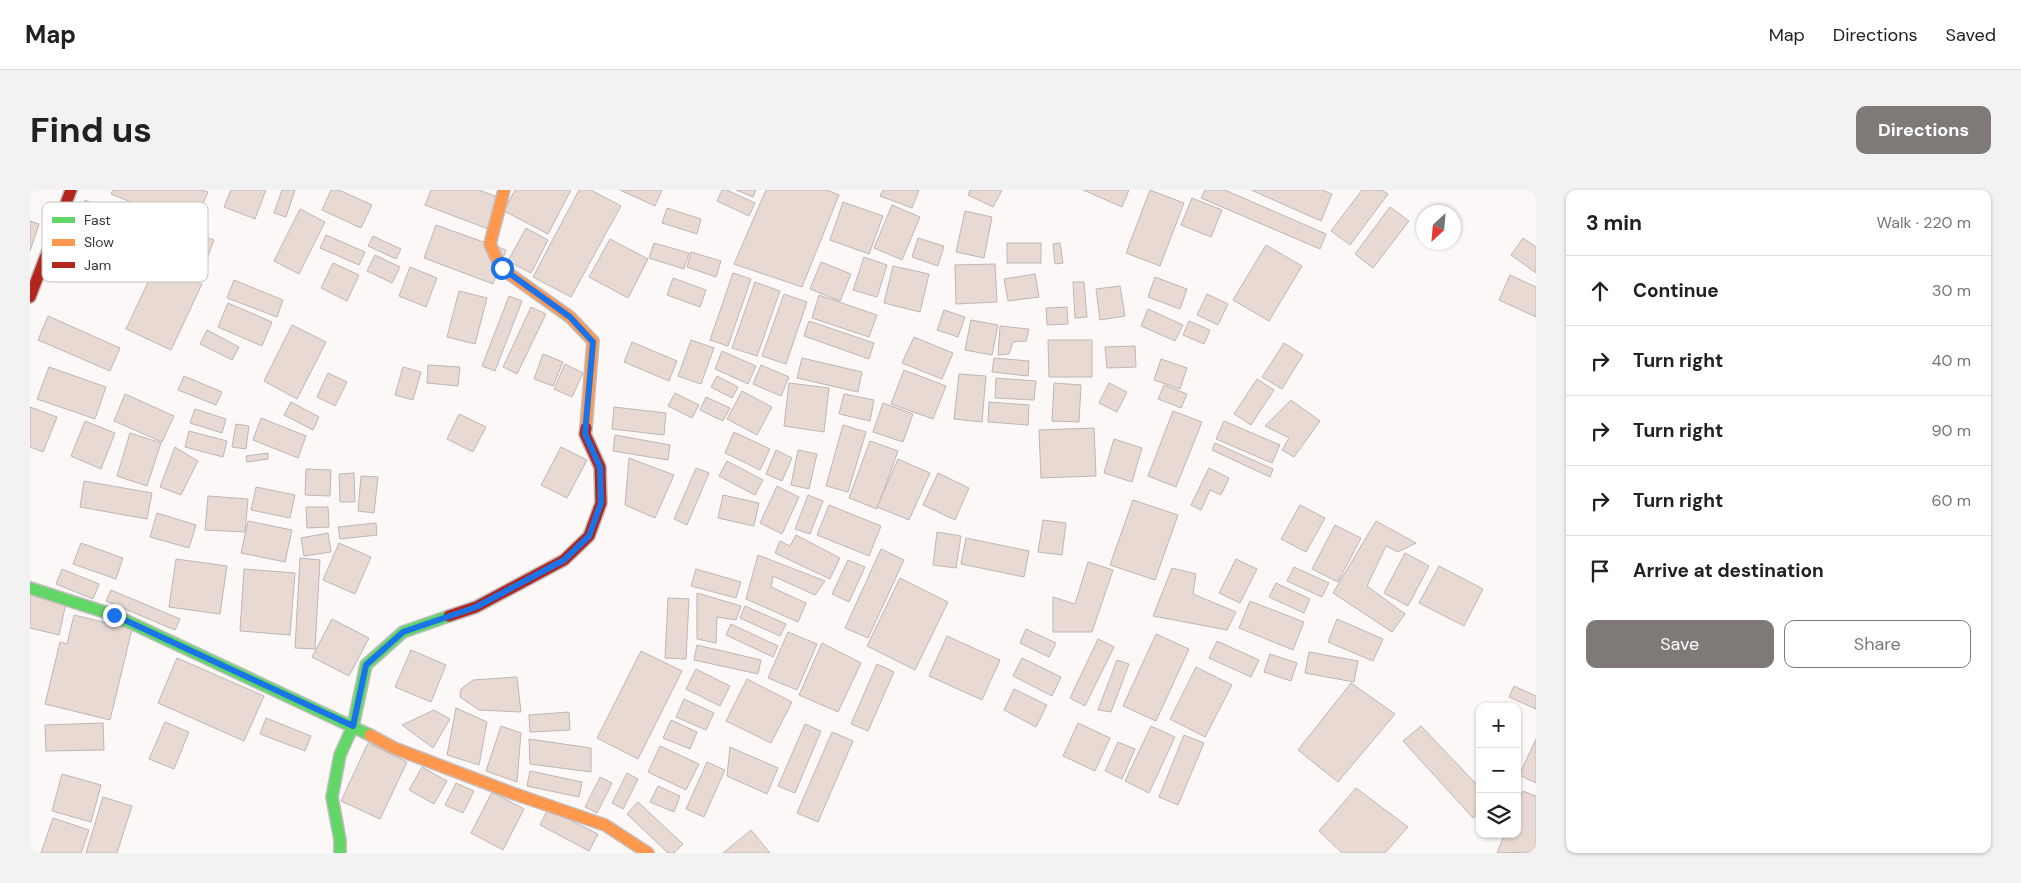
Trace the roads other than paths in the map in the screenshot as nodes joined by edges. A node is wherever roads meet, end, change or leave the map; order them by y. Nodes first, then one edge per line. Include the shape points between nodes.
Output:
1 (71, 190) edge
2 (504, 190) edge
3 (66, 202) edge
4 (42, 266) edge
5 (30, 297) edge
6 (30, 588) edge
7 (353, 726) junction
8 (340, 853) edge
9 (648, 853) edge

1 - 3 street
2 - 7 street via 490,244 502,268 570,317 593,342 585,434 600,467 601,503 589,536 564,560 476,607 403,632 366,665
4 - 5 street
6 - 7 street via 114,615
7 - 8 street via 340,755 332,797
7 - 9 street via 394,748 605,825

